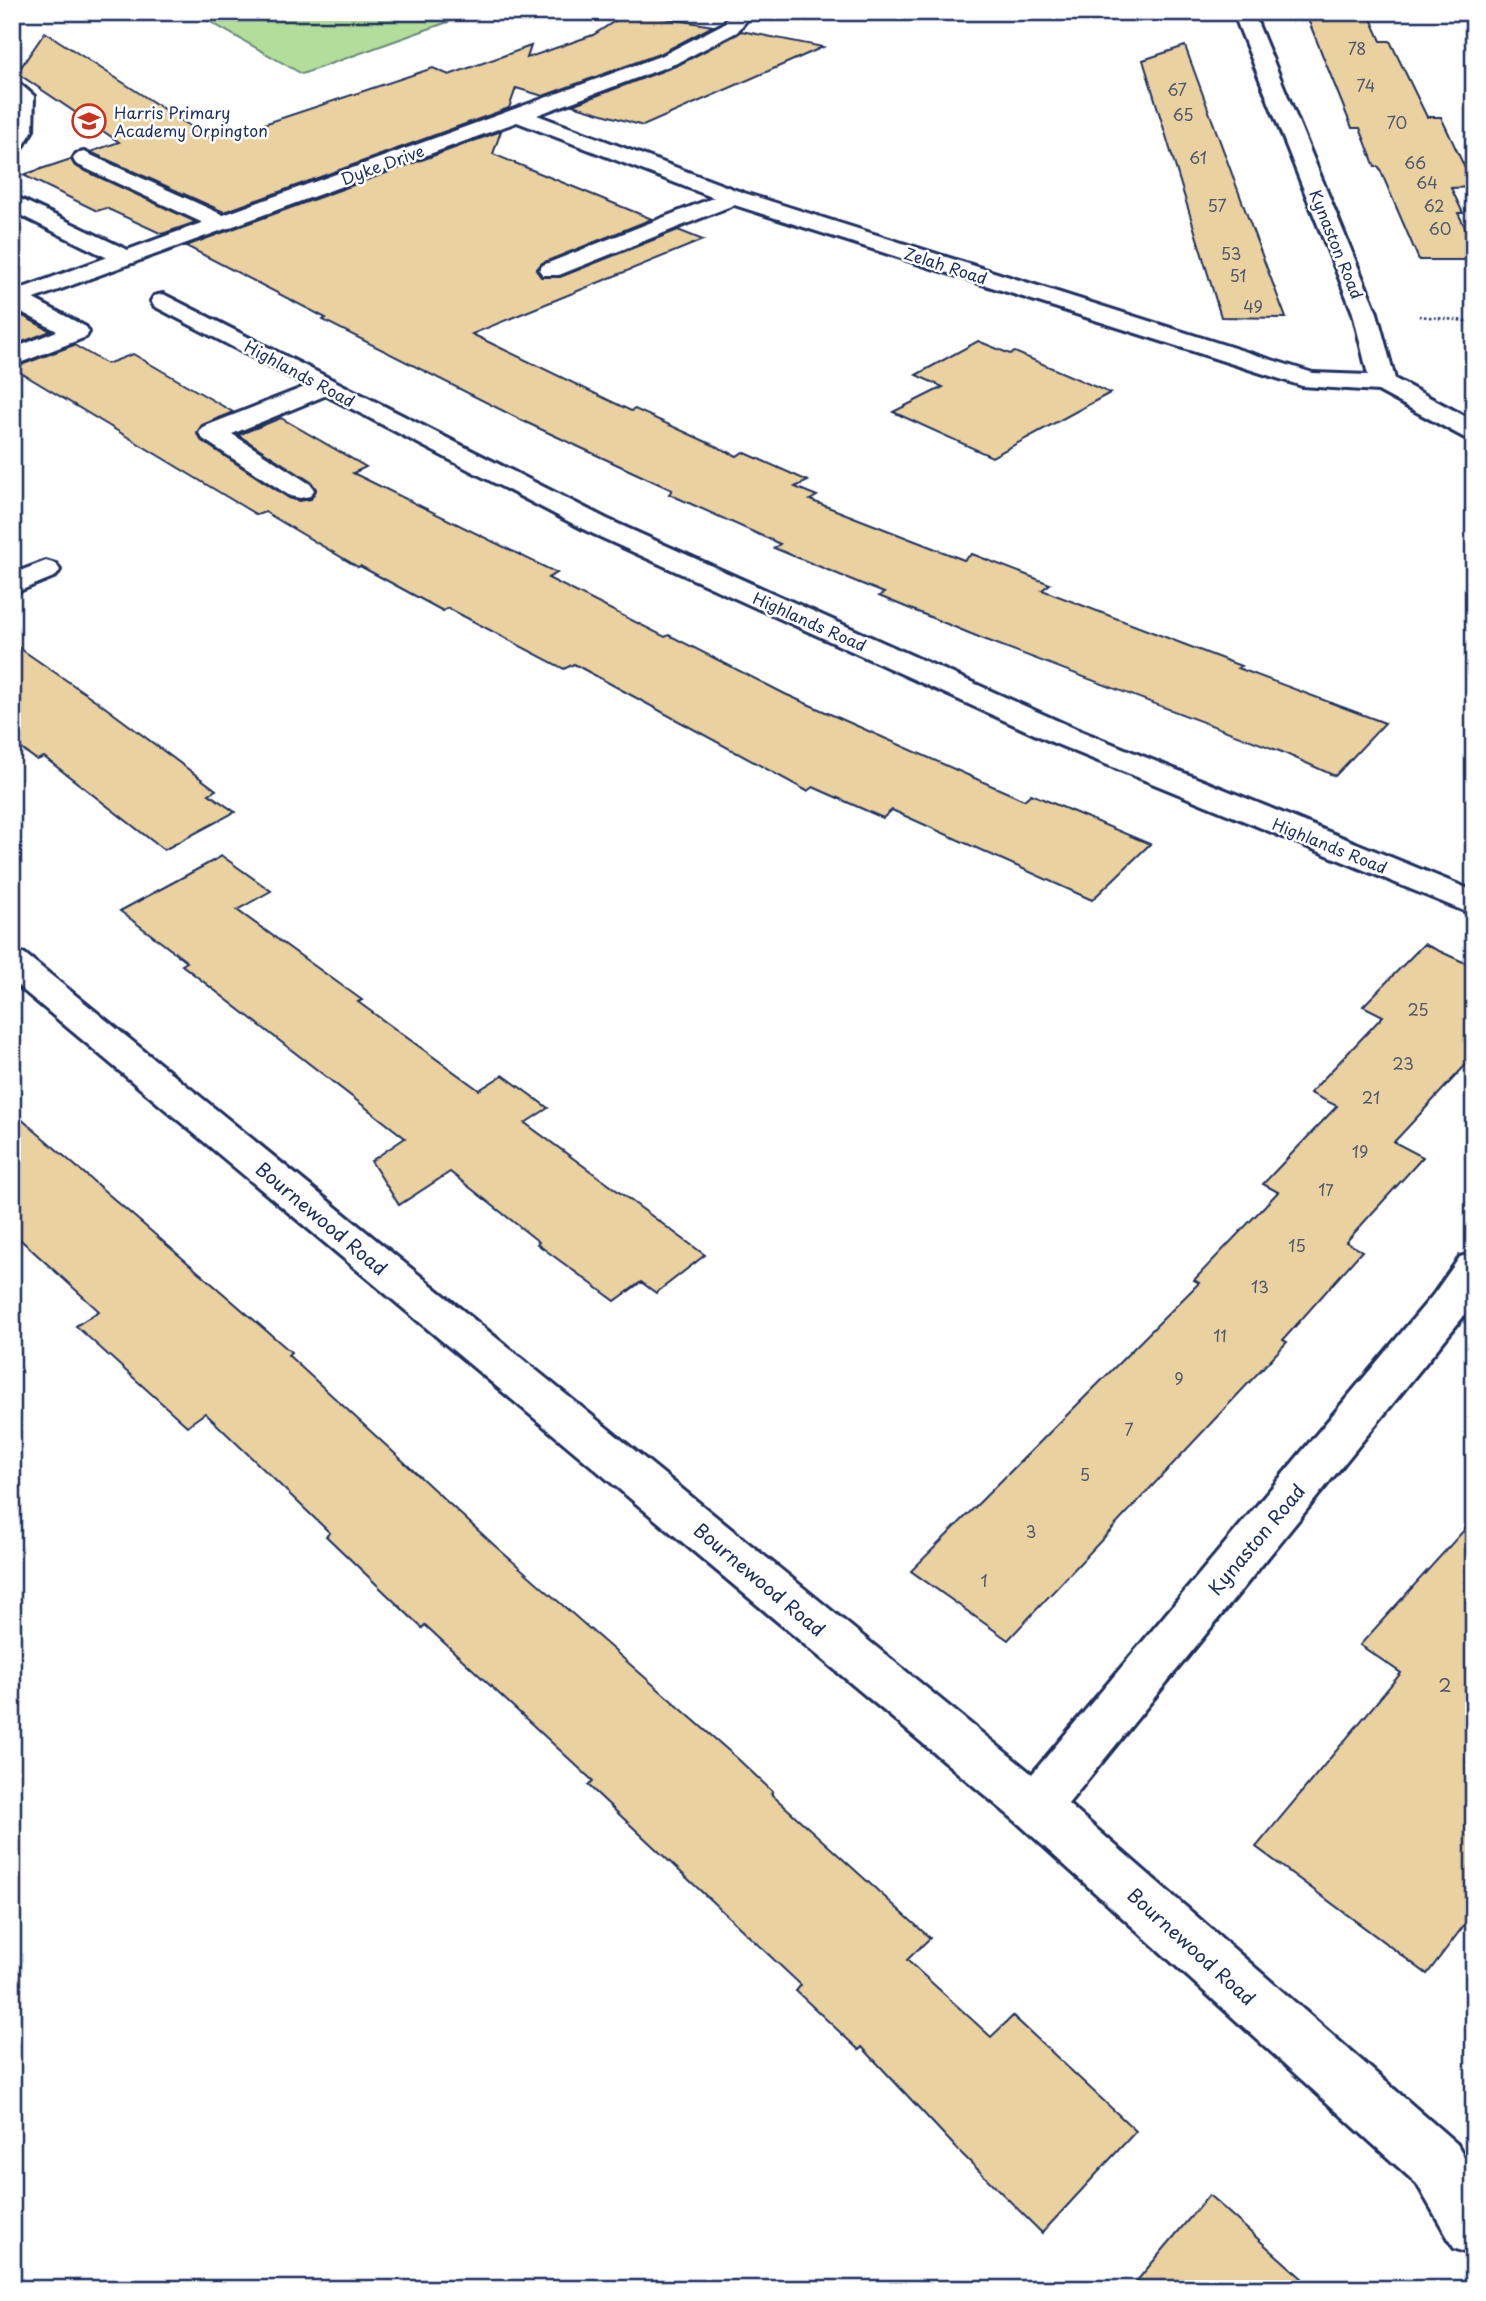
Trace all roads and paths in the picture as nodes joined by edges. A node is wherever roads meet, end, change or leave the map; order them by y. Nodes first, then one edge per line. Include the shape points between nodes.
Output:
1 (743, 12) edge
2 (1243, 12) edge
3 (12, 87) edge
4 (517, 115) junction
5 (12, 147) edge
6 (83, 159) dead end
7 (733, 197) junction
8 (12, 202) edge
9 (222, 223) junction
10 (126, 258) junction
11 (551, 270) dead end
12 (14, 299) edge
13 (163, 301) dead end
14 (12, 358) edge
15 (1383, 383) junction
16 (325, 387) junction
17 (1474, 432) edge
18 (300, 490) dead end
19 (46, 570) dead end
20 (12, 585) edge
21 (1474, 904) edge
22 (12, 962) edge
23 (1474, 1268) edge
24 (1035, 1807) junction
25 (1474, 2228) edge

1 - 4 street, Dyke Drive via 730,27 670,59
2 - 15 street, Kynaston Road via 1365,313
3 - 5 street via 24,96 22,130
4 - 7 street, Zelah Road
4 - 9 street, Dyke Drive
6 - 9 street
7 - 11 street
7 - 15 street, Zelah Road via 1311,381
8 - 10 street
9 - 10 street, Dyke Drive
10 - 12 street, Dyke Drive
12 - 14 street via 77,332
13 - 16 street, Highlands Road
15 - 17 street
16 - 18 street via 212,433
16 - 21 street, Highlands Road via 597,526 1065,736
19 - 20 street
22 - 24 street, Bournewood Road
23 - 24 street, Kynaston Road via 1448,1306
24 - 25 street, Bournewood Road via 1437,2164

